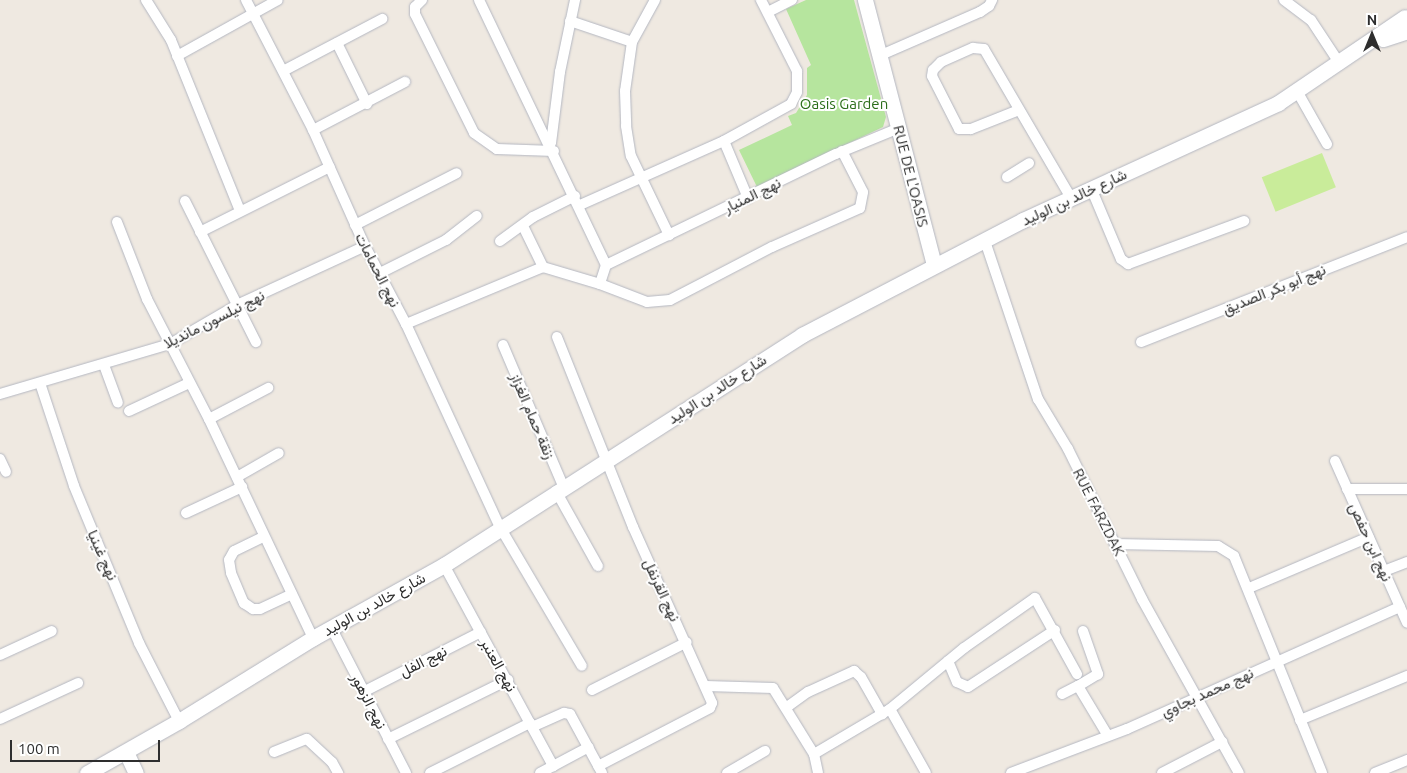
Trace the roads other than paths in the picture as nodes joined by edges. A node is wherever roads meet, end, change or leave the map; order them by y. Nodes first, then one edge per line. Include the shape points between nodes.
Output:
1 (146, 0) edge
2 (246, 0) edge
3 (278, 0) edge
4 (422, 0) edge
5 (480, 0) edge
6 (654, 0) edge
7 (761, 0) edge
8 (792, 0) edge
9 (865, 0) edge
10 (992, 0) edge
11 (1284, 0) edge
12 (573, 1) edge
13 (768, 12) junction
14 (254, 14) junction
15 (382, 19) dead end
16 (570, 20) junction
17 (1407, 23) edge
18 (632, 42) junction
19 (337, 43) junction
20 (880, 55) junction
21 (177, 56) junction
22 (1340, 64) junction
23 (284, 70) junction
24 (406, 82) dead end
25 (1296, 91) junction
26 (367, 104) junction
27 (1019, 110) junction
28 (899, 128) junction
29 (313, 130) junction
30 (724, 141) junction
31 (1326, 144) dead end
32 (552, 147) junction
33 (842, 151) junction
34 (1030, 163) dead end
35 (330, 167) junction
36 (457, 173) dead end
37 (1007, 177) dead end
38 (641, 179) junction
39 (1091, 188) junction
40 (748, 198) junction
41 (1071, 198) junction
42 (185, 201) dead end
43 (577, 201) junction
44 (240, 211) junction
45 (477, 216) dead end
46 (1244, 221) dead end
47 (117, 222) dead end
48 (356, 225) junction
49 (523, 226) junction
50 (200, 232) junction
51 (669, 236) junction
52 (1407, 237) edge
53 (500, 241) dead end
54 (985, 241) junction
55 (365, 246) junction
56 (934, 264) junction
57 (606, 265) junction
58 (542, 267) junction
59 (380, 273) junction
60 (600, 284) junction
61 (237, 305) junction
62 (406, 324) junction
63 (557, 337) dead end
64 (256, 342) dead end
65 (1141, 342) dead end
66 (170, 344) junction
67 (503, 345) dead end
68 (104, 365) junction
69 (40, 383) junction
70 (189, 383) junction
71 (268, 388) dead end
72 (0, 394) edge
73 (118, 403) dead end
74 (128, 411) dead end
75 (209, 419) junction
76 (279, 453) dead end
77 (0, 459) edge
78 (606, 460) junction
79 (1335, 461) dead end
80 (6, 472) dead end
81 (237, 477) junction
82 (242, 487) junction
83 (560, 488) junction
84 (1347, 489) junction
85 (1406, 491) edge
86 (186, 513) dead end
87 (500, 527) junction
88 (263, 537) junction
89 (1369, 537) junction
90 (1115, 544) junction
91 (1407, 562) edge
92 (444, 565) junction
93 (598, 566) dead end
94 (1384, 571) junction
95 (1248, 588) junction
96 (292, 594) junction
97 (1400, 607) junction
98 (1407, 623) edge
99 (332, 629) junction
100 (1055, 630) junction
101 (52, 631) dead end
102 (1083, 631) dead end
103 (481, 632) junction
104 (313, 638) junction
105 (687, 642) junction
106 (0, 655) edge
107 (1277, 660) junction
108 (948, 661) junction
109 (582, 666) dead end
110 (1077, 674) dead end
111 (1407, 676) edge
112 (508, 680) junction
113 (78, 683) dead end
114 (706, 686) junction
115 (1078, 686) junction
116 (592, 690) dead end
117 (365, 691) junction
118 (1062, 694) dead end
119 (1197, 697) junction
120 (787, 707) junction
121 (886, 712) junction
122 (0, 719) edge
123 (1300, 720) junction
124 (179, 721) junction
125 (531, 725) junction
126 (1108, 736) junction
127 (388, 739) junction
128 (1222, 742) junction
129 (589, 747) junction
130 (765, 750) dead end
131 (126, 752) junction
132 (274, 752) dead end
133 (814, 754) junction
134 (1407, 760) edge
135 (553, 766) junction
136 (600, 769) edge
137 (744, 769) edge
138 (86, 773) edge
139 (136, 773) edge
140 (338, 773) edge
141 (406, 773) edge
142 (430, 773) edge
143 (540, 773) edge
144 (727, 773) edge
145 (818, 773) edge
146 (926, 773) edge
147 (1011, 773) edge
148 (1162, 773) edge
149 (1239, 773) edge
150 (1322, 773) edge
151 (1374, 773) edge

1 - 21 street
2 - 14 street, نهج الحمامات
3 - 14 street
4 - 32 street via 414,7 415,14 474,133 498,149
5 - 32 street
6 - 18 street
7 - 13 street
8 - 13 street
9 - 20 street, RUE DE L'OASIS
10 - 20 street via 980,12
11 - 22 street via 1311,20
12 - 16 street
13 - 30 street via 797,71 797,92 791,104 781,111
14 - 21 street
14 - 23 street, نهج الحمامات
15 - 19 street
16 - 18 street
16 - 32 street
17 - 22 street, شارع خالد بن الوليد
18 - 38 street via 625,91 626,126 631,156
19 - 23 street
19 - 26 street
20 - 28 street, RUE DE L'OASIS
21 - 44 street
22 - 25 street, شارع خالد بن الوليد
23 - 29 street, نهج الحمامات
24 - 26 street
25 - 31 street
25 - 39 street, شارع خالد بن الوليد via 1233,125
26 - 29 street
27 - 27 street via 984,50 973,48 941,62 933,70 932,76 959,129 972,129
27 - 41 street
28 - 33 street, نهج المنيار
28 - 56 street, RUE DE L'OASIS
29 - 35 street, نهج الحمامات
30 - 38 street
30 - 40 street
32 - 43 street
33 - 40 street, نهج المنيار
33 - 60 street via 863,192 860,208 772,247 670,300 647,302
34 - 37 street
35 - 44 street
35 - 48 street, نهج الحمامات
36 - 48 street
38 - 43 street
38 - 51 street
39 - 41 street, شارع خالد بن الوليد
39 - 46 street via 1121,259 1128,264
40 - 51 street, نهج المنيار
41 - 54 street, شارع خالد بن الوليد
42 - 50 street
43 - 49 street
43 - 57 street
44 - 50 street
45 - 59 street via 446,240
47 - 66 street via 148,300
48 - 55 street, نهج الحمامات
49 - 53 street
49 - 58 street
50 - 61 street
51 - 57 street, نهج المنيار
52 - 65 street, نهج أبو بكر الصديق
54 - 56 street, شارع خالد بن الوليد
54 - 90 street, RUE FARZDAK via 1038,399 1068,450
55 - 59 street, نهج الحمامات
55 - 61 street, نهج نيلسون مانديلا
56 - 78 street, شارع خالد بن الوليد via 802,335
57 - 60 street
58 - 60 street
58 - 62 street
59 - 62 street, نهج الحمامات
61 - 64 street
61 - 66 street, نهج نيلسون مانديلا
62 - 87 street, نهج الحمامات
63 - 78 street, نهج القرنفل
66 - 68 street, نهج نيلسون مانديلا
66 - 70 street
67 - 83 street, زنقة حمام الغزاز
68 - 69 street, نهج نيلسون مانديلا
68 - 73 street
69 - 72 street, نهج نيلسون مانديلا
69 - 124 street, نهج غينيا via 76,492 139,643
70 - 74 street
70 - 75 street
71 - 75 street
75 - 81 street
76 - 81 street
77 - 80 street
78 - 83 street, شارع خالد بن الوليد
78 - 105 street, نهج القرنفل
79 - 84 street, نهج ابن حفص
81 - 82 street
82 - 86 street
82 - 88 street
83 - 87 street, شارع خالد بن الوليد
83 - 93 street, زنقة حمام الغزاز
84 - 85 street
84 - 89 street, نهج ابن حفص
87 - 92 street, شارع خالد بن الوليد
87 - 109 street, نهج الحمامات
88 - 96 street
88 - 96 street via 234,551 229,560 244,603 260,609
89 - 94 street, نهج ابن حفص
89 - 95 street
90 - 95 street via 1218,546 1234,556
90 - 119 street, RUE FARZDAK
91 - 94 street
92 - 99 street, شارع خالد بن الوليد
92 - 103 street, نهج العنبر
94 - 97 street, نهج ابن حفص
95 - 107 street
96 - 104 street
97 - 98 street, نهج ابن حفص
97 - 107 street, نهج محمد بجاوي
99 - 104 street, شارع خالد بن الوليد
99 - 117 street, نهج الزهور
100 - 108 street via 968,686 956,682
100 - 108 street via 1035,598
100 - 110 street
101 - 106 street
102 - 115 street via 1098,674
103 - 112 street, نهج العنبر
103 - 117 street, نهج الفل
104 - 124 street, شارع خالد بن الوليد
105 - 114 street, نهج القرنفل
105 - 116 street
107 - 119 street, نهج محمد بجاوي
107 - 123 street
108 - 121 street
111 - 123 street
112 - 125 street, نهج العنبر
112 - 127 street
113 - 122 street
114 - 120 street via 767,686
114 - 136 street, نهج القرنفل via 712,699 710,708
115 - 118 street
115 - 126 street
117 - 127 street, نهج الزهور
119 - 126 street, نهج محمد بجاوي
119 - 128 street, RUE FARZDAK
120 - 121 street via 808,692 854,671
120 - 133 street
121 - 133 street
121 - 146 street
123 - 150 street
124 - 131 street, شارع خالد بن الوليد
125 - 129 street via 568,713
125 - 135 street, نهج العنبر
125 - 142 street
126 - 147 street, نهج محمد بجاوي
127 - 141 street, نهج الزهور
128 - 148 street
128 - 149 street, RUE FARZDAK
129 - 135 street
129 - 136 street
130 - 137 street
131 - 138 street, شارع خالد بن الوليد
131 - 139 street
132 - 140 street via 307,739 332,762
133 - 145 street
134 - 151 street
135 - 143 street
137 - 144 street

